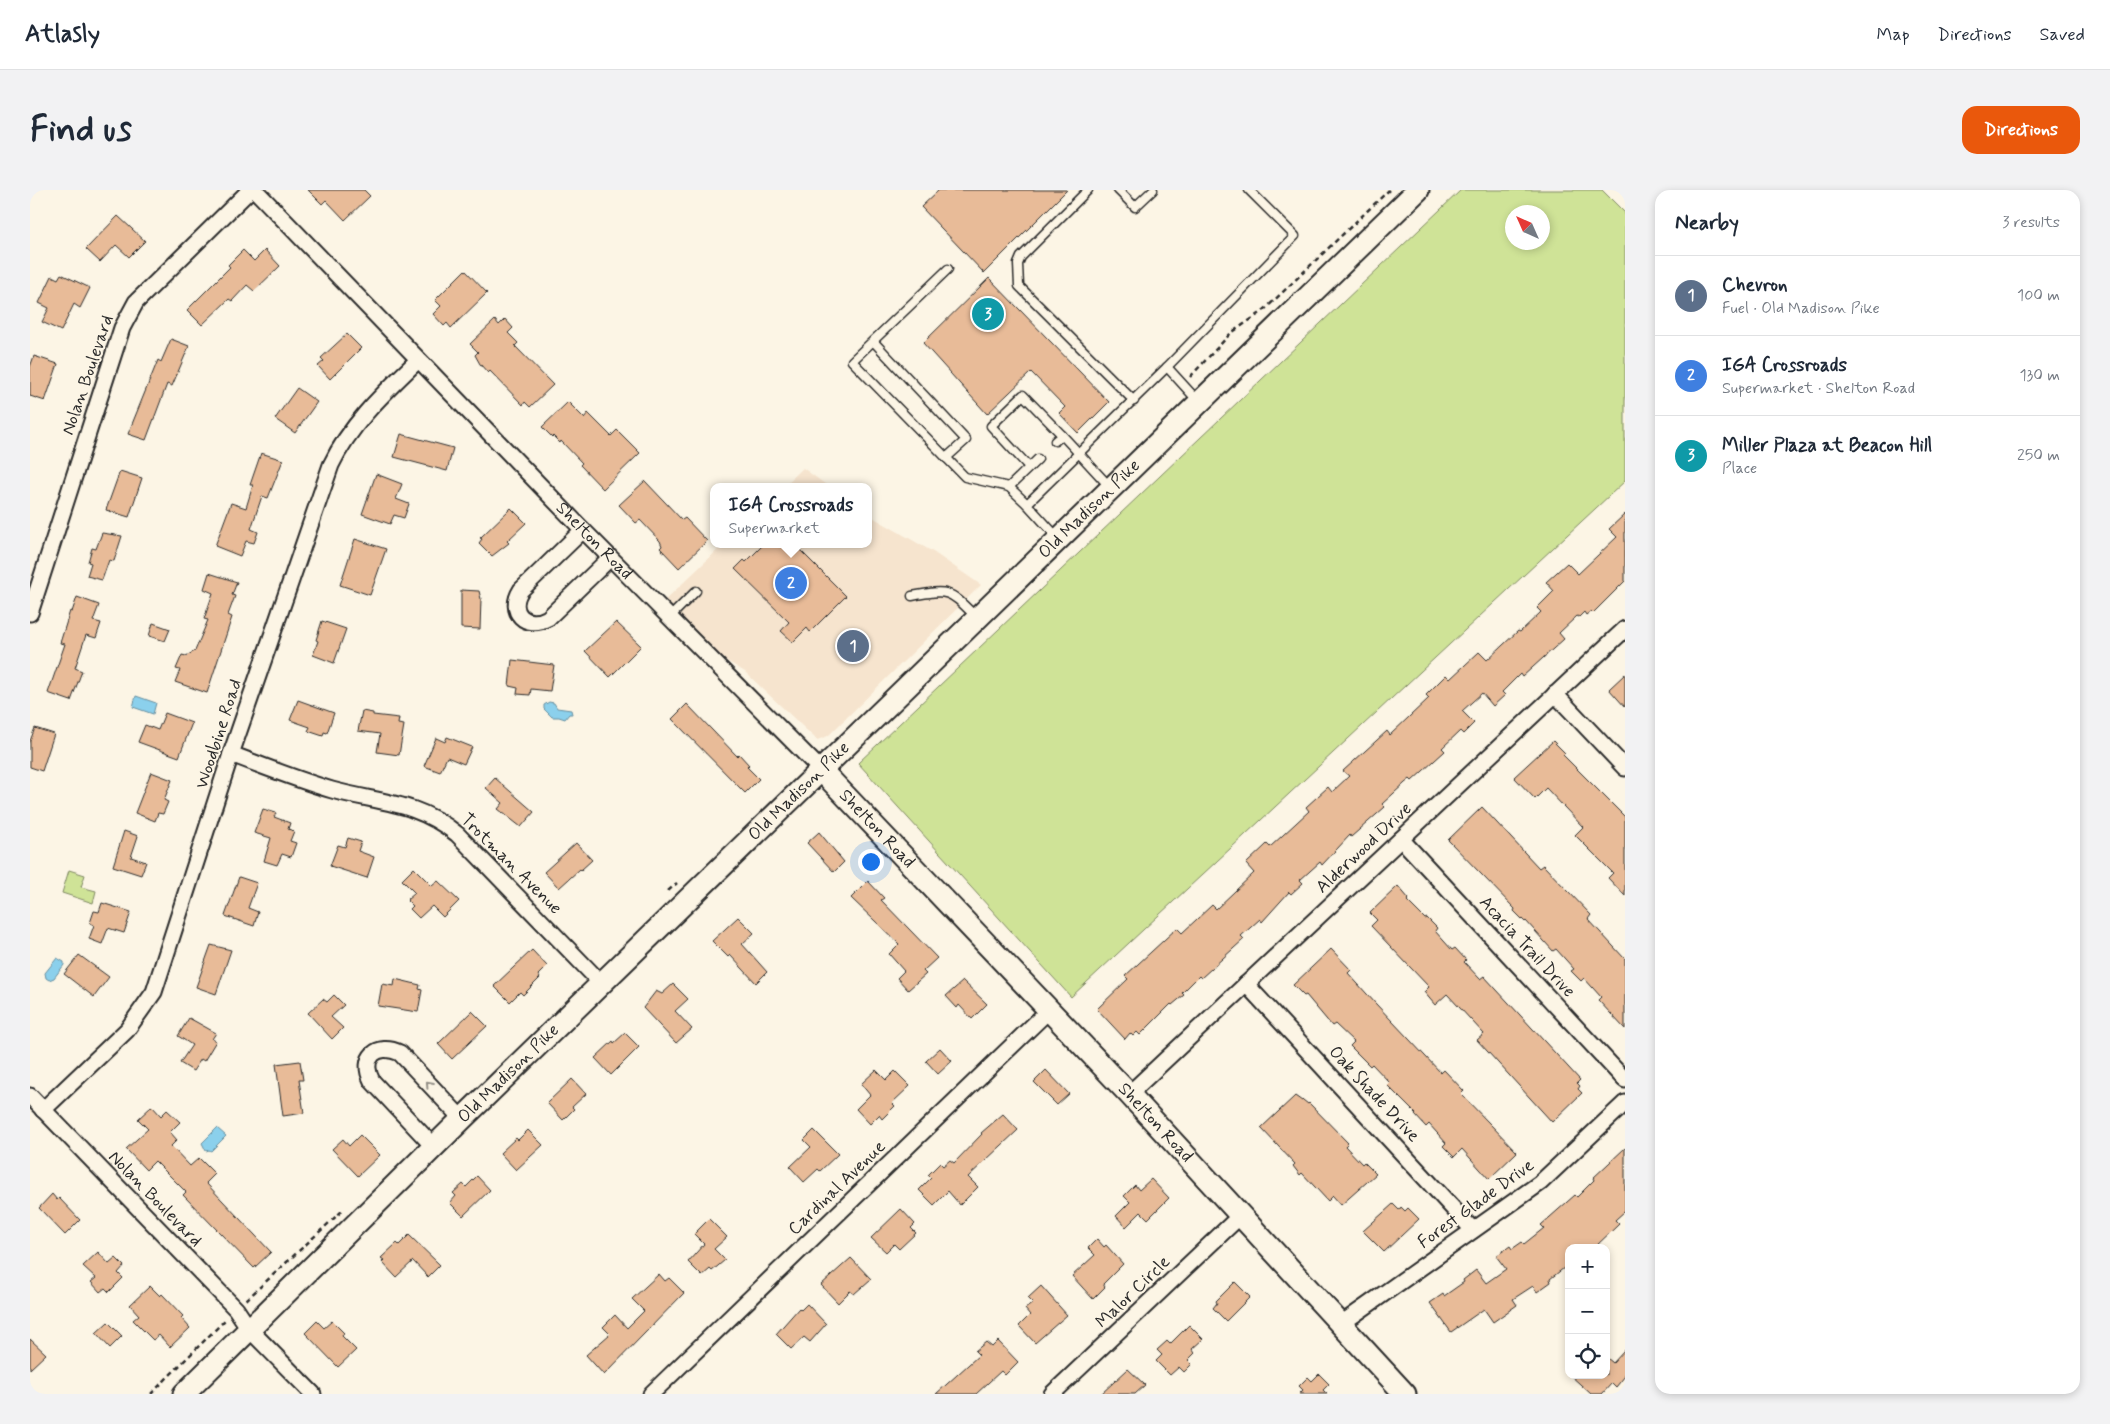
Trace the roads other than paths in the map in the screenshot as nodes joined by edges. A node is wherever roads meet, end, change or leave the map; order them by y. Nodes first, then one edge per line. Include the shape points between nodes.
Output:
1 (250, 190) edge
2 (255, 190) edge
3 (1088, 190) edge
4 (1118, 190) edge
5 (1153, 190) edge
6 (1249, 190) edge
7 (1418, 190) edge
8 (948, 269) dead end
9 (873, 341) junction
10 (418, 360) junction
11 (1167, 367) junction
12 (1134, 400) junction
13 (1198, 402) junction
14 (1062, 435) junction
15 (1055, 441) dead end
16 (1079, 454) junction
17 (946, 458) junction
18 (1038, 459) dead end
19 (1029, 467) junction
20 (1009, 487) junction
21 (1112, 488) junction
22 (1027, 504) junction
23 (583, 530) junction
24 (1060, 539) junction
25 (610, 558) junction
26 (696, 591) dead end
27 (912, 596) dead end
28 (30, 614) edge
29 (670, 617) junction
30 (977, 619) junction
31 (1625, 629) edge
32 (1555, 694) junction
33 (231, 754) junction
34 (1625, 768) edge
35 (821, 770) junction
36 (1401, 839) junction
37 (602, 984) junction
38 (1246, 984) junction
39 (1049, 1010) junction
40 (1625, 1080) edge
41 (1129, 1094) junction
42 (30, 1096) edge
43 (1625, 1103) edge
44 (43, 1110) junction
45 (462, 1119) junction
46 (434, 1147) junction
47 (1240, 1216) junction
48 (1473, 1230) junction
49 (1341, 1324) junction
50 (250, 1330) junction
51 (184, 1394) edge
52 (313, 1394) edge
53 (651, 1394) edge
54 (1052, 1394) edge
55 (1404, 1394) edge

1 - 28 street, Nolan Boulevard via 136,302 122,328
2 - 10 street, Shelton Road
3 - 12 lane via 1021,257 1018,264 1019,286
4 - 5 lane via 1136,207
6 - 11 lane via 1295,236
7 - 13 main road, Old Madison Pike
8 - 9 lane
9 - 17 lane via 966,440
9 - 17 lane via 852,361
10 - 23 street, Shelton Road
10 - 33 street, Woodbine Road via 359,420 342,442 331,464
11 - 12 lane
11 - 13 lane
12 - 16 lane
13 - 21 main road, Old Madison Pike
14 - 15 lane
14 - 16 lane
14 - 19 lane via 1023,395 991,426
16 - 21 lane
16 - 22 lane
17 - 20 lane via 965,477
18 - 19 lane
19 - 20 lane
20 - 22 lane
21 - 24 main road, Old Madison Pike
22 - 24 lane
23 - 25 street, Shelton Road
23 - 25 street via 521,590 515,599 516,610 522,618 540,623 548,618
24 - 30 main road, Old Madison Pike
25 - 29 street, Shelton Road
26 - 29 lane
27 - 30 lane via 948,592
29 - 35 street, Shelton Road
30 - 35 main road, Old Madison Pike
31 - 32 street, Alderwood Drive
32 - 34 street
32 - 36 street, Alderwood Drive
33 - 37 street, Trotman Avenue via 309,783 393,802 443,822
33 - 44 street, Woodbine Road via 154,992 127,1030
35 - 37 main road, Old Madison Pike
35 - 39 main road, Shelton Road
36 - 38 street, Alderwood Drive
36 - 40 street, Acacia Trail Drive
37 - 45 main road, Old Madison Pike
38 - 41 street, Alderwood Drive
38 - 48 street, Oak Shade Drive
39 - 41 main road, Shelton Road
39 - 53 street, Cardinal Avenue
41 - 47 main road, Shelton Road
42 - 44 street, Nolan Boulevard
43 - 48 street, Forest Glade Drive via 1540,1183
44 - 50 street, Nolan Boulevard via 236,1309
45 - 46 main road, Old Madison Pike
45 -> 46 street via 400,1052 391,1048 381,1049 372,1055 367,1065 372,1081
46 - 50 main road, Old Madison Pike
47 - 49 main road, Shelton Road
47 - 54 street, Malor Circle
48 - 49 street, Forest Glade Drive
49 - 55 main road, Shelton Road
50 - 51 main road, Old Madison Pike
50 - 52 street

